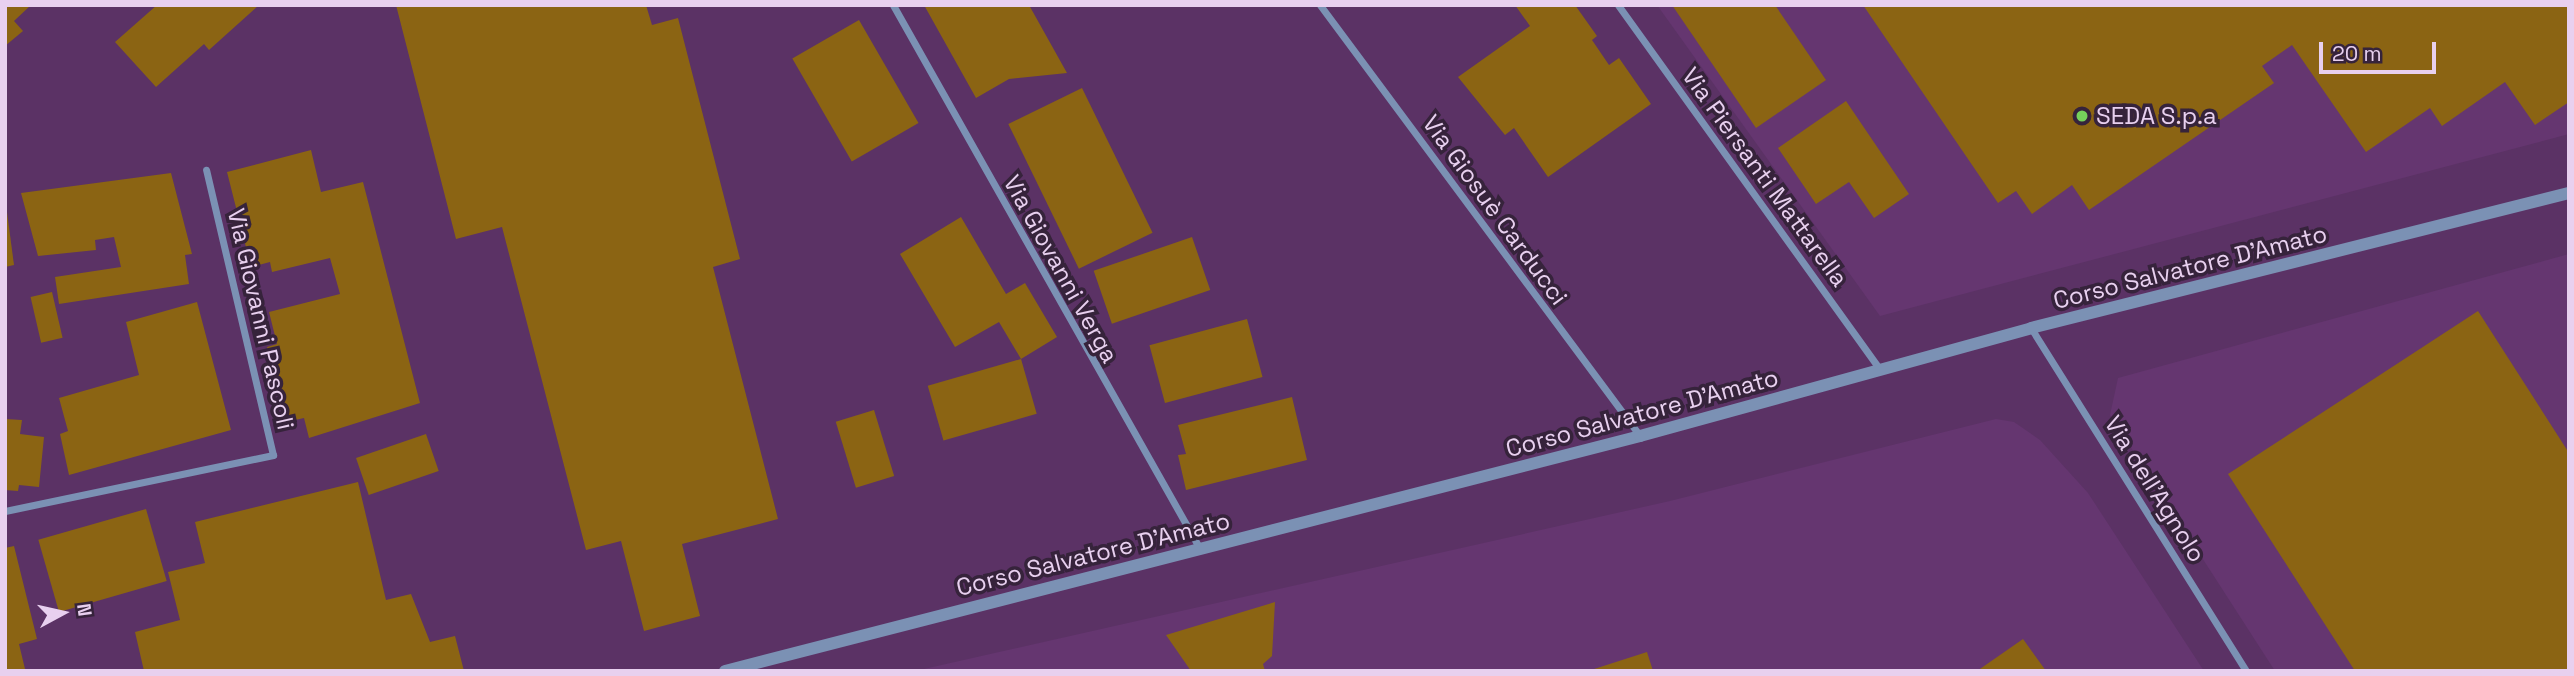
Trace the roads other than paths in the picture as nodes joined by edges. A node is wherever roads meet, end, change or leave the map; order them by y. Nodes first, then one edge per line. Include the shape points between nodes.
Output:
1 (893, 5) edge
2 (1320, 5) edge
3 (1618, 5) edge
4 (206, 170) dead end
5 (2569, 193) edge
6 (2031, 328) junction
7 (1881, 371) junction
8 (1640, 436) junction
9 (5, 511) edge
10 (1200, 549) junction
11 (725, 671) edge
12 (2246, 671) edge

1 - 10 street, Via Giovanni Verga
2 - 8 street, Via Giosuè Carducci
3 - 7 street, Via Piersanti Mattarella
4 - 9 street, Via Giovanni Pascoli via 273,455
5 - 6 street, Corso Salvatore D'Amato
6 - 7 street, Corso Salvatore D'Amato
6 - 12 street, Via dell'Agnolo
7 - 8 street, Corso Salvatore D'Amato
8 - 10 street, Corso Salvatore D'Amato
10 - 11 street, Corso Salvatore D'Amato

